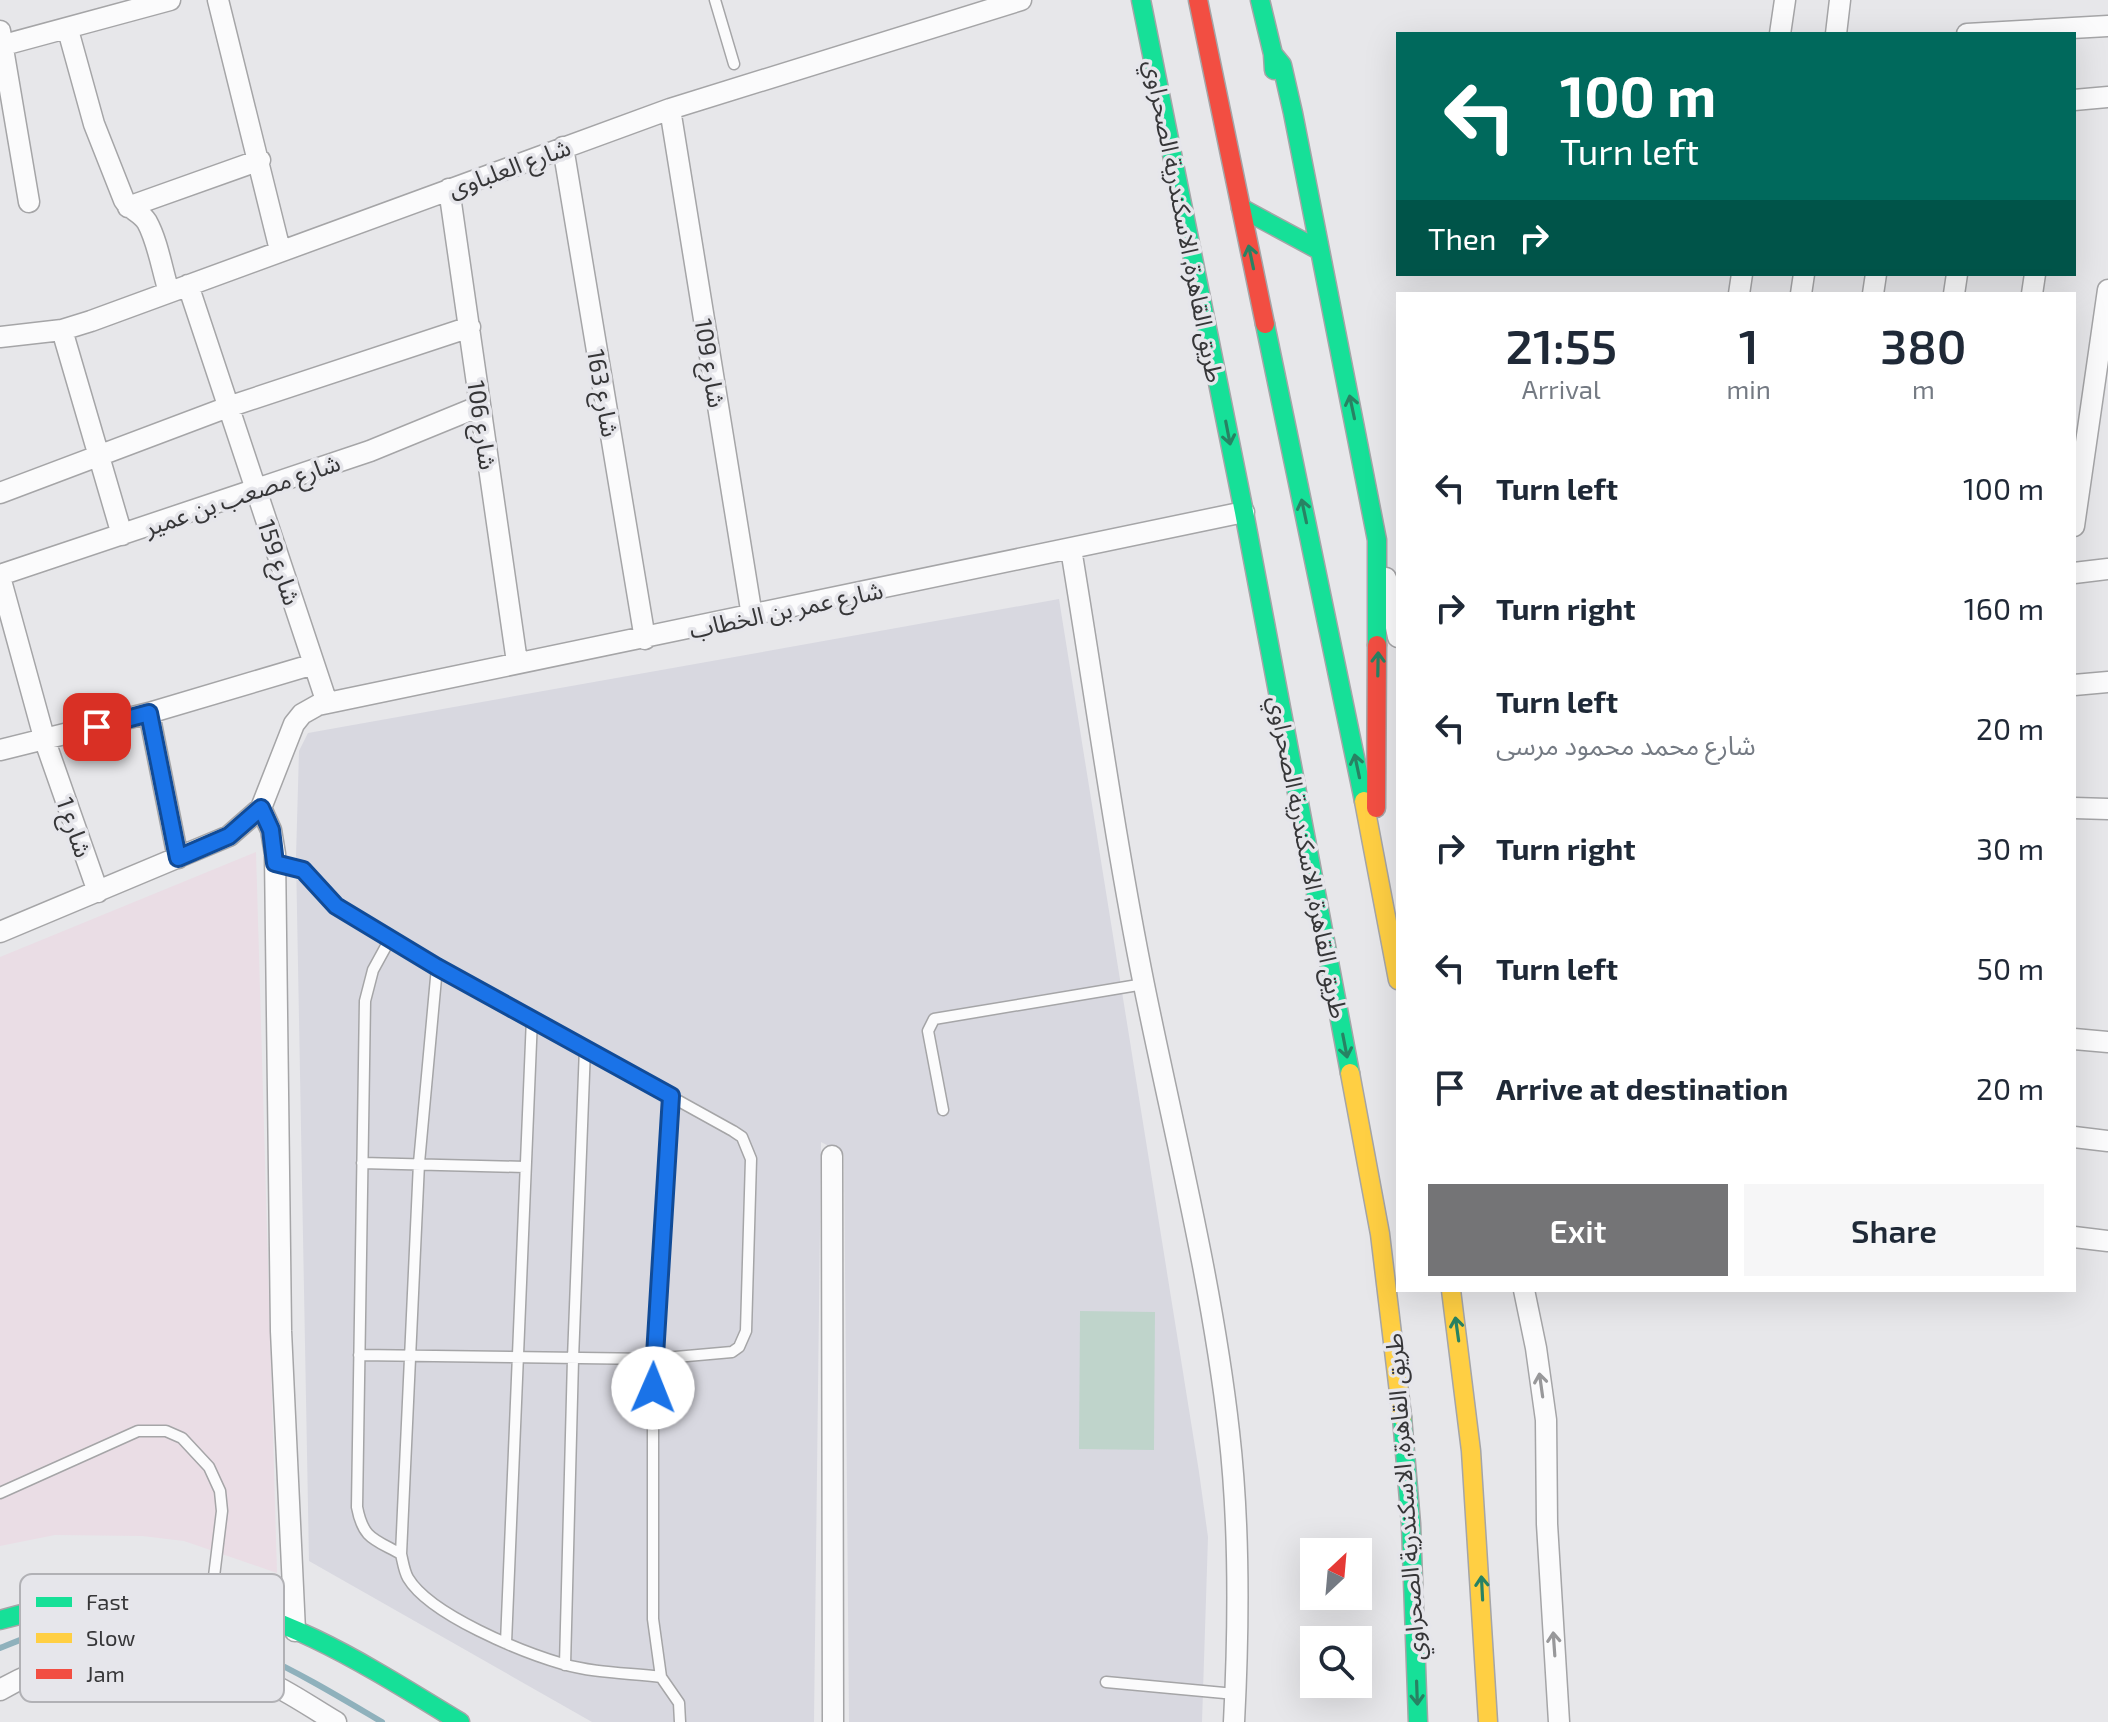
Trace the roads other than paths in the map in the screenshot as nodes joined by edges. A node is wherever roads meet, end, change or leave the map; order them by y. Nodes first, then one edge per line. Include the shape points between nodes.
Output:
1 (170, 0) edge
2 (218, 0) edge
3 (715, 0) edge
4 (1021, 0) edge
5 (1141, 0) edge
6 (1198, 0) edge
7 (1260, 0) edge
8 (1269, 0) edge
9 (1785, 0) edge
10 (1840, 0) edge
11 (2108, 26) edge
12 (68, 30) junction
13 (1780, 32) edge
14 (1836, 32) edge
15 (2002, 32) edge
16 (1, 41) edge
17 (734, 64) dead end
18 (2108, 97) edge
19 (2076, 100) edge
20 (7, 109) edge
21 (670, 109) junction
22 (563, 147) junction
23 (260, 160) junction
24 (449, 189) junction
25 (29, 202) dead end
26 (128, 207) junction
27 (1241, 208) junction
28 (280, 250) junction
29 (1319, 250) junction
30 (178, 288) junction
31 (2108, 290) edge
32 (470, 327) junction
33 (62, 330) junction
34 (0, 337) edge
35 (2103, 359) edge
36 (480, 406) junction
37 (228, 407) junction
38 (2082, 409) edge
39 (99, 455) junction
40 (256, 490) junction
41 (0, 493) edge
42 (2076, 497) edge
43 (1244, 512) junction
44 (122, 535) junction
45 (1377, 540) junction
46 (1071, 549) junction
47 (2108, 569) edge
48 (2076, 573) edge
49 (0, 576) edge
50 (752, 616) junction
51 (1396, 628) edge
52 (645, 639) junction
53 (517, 662) junction
54 (314, 664) junction
55 (2108, 682) edge
56 (2076, 685) edge
57 (327, 703) junction
58 (149, 713) junction
59 (45, 741) junction
60 (0, 750) edge
61 (261, 808) junction
62 (2076, 808) edge
63 (2108, 809) edge
64 (1375, 854) junction
65 (178, 858) junction
66 (275, 863) junction
67 (98, 892) junction
68 (0, 932) edge
69 (390, 939) junction
70 (437, 967) junction
71 (1396, 969) edge
72 (1144, 984) junction
73 (532, 1018) junction
74 (2076, 1039) edge
75 (2108, 1042) edge
76 (585, 1048) junction
77 (671, 1096) junction
78 (943, 1110) dead end
79 (2076, 1137) edge
80 (2108, 1141) edge
81 (832, 1156) dead end
82 (362, 1163) junction
83 (419, 1163) junction
84 (525, 1167) junction
85 (2076, 1237) edge
86 (2108, 1241) edge
87 (1451, 1292) edge
88 (1524, 1292) edge
89 (359, 1355) junction
90 (410, 1355) junction
91 (516, 1356) junction
92 (573, 1359) junction
93 (653, 1359) junction
94 (0, 1493) edge
95 (401, 1554) junction
96 (214, 1574) edge
97 (20, 1615) edge
98 (0, 1620) edge
99 (284, 1627) edge
100 (295, 1631) junction
101 (506, 1643) junction
102 (565, 1665) junction
103 (661, 1677) junction
104 (20, 1681) edge
105 (1106, 1682) dead end
106 (0, 1690) edge
107 (284, 1692) edge
108 (1235, 1694) junction
109 (336, 1722) edge
110 (460, 1722) edge
111 (680, 1722) edge
112 (833, 1722) edge
113 (1234, 1722) edge
114 (1418, 1722) edge
115 (1488, 1722) edge
116 (1559, 1722) edge

1 - 12 street
2 - 23 street
3 - 17 lane
4 - 21 street, شارع العلباوى
5 -> 43 main road, طريق القاهرة, الاسكندرية الصحراوي
6 - 27 main road
7 - 8 street
7 - 29 main road via 1307,231
9 - 13 street
10 - 14 street
11 - 15 street
12 - 16 street
12 - 26 street, شارع 159 via 94,124
16 - 20 street
18 - 19 street
20 - 25 street
21 - 22 street, شارع العلباوى
21 - 50 street, شارع 109
22 - 24 street, شارع العلباوى
22 - 52 street, شارع 163
23 - 26 street
23 - 28 street
24 - 28 street, شارع العلباوى
24 - 32 street, شارع 106
26 - 30 street, شارع 159 via 149,224
27 - 29 main road
64 -> 27 main road
28 - 30 street, شارع العلباوى
45 -> 29 main road
30 - 33 street, شارع العلباوى
30 - 37 street, شارع 159
31 - 35 street
32 - 36 street, شارع 106
32 - 37 street
33 - 34 street, شارع العلباوى
33 - 39 street
35 - 38 street
36 - 40 street, شارع مصعب بن عمير
36 - 53 street, شارع 106
37 - 39 street
37 - 40 street, شارع 159
38 - 42 street
39 - 41 street
39 - 44 street
40 - 44 street, شارع مصعب بن عمير
40 - 54 street, شارع 159
43 - 46 street, شارع عمر بن الخطاب
43 -> 114 main road, طريق القاهرة, الاسكندرية الصحراوي via 1387,1278 1411,1524
44 - 49 street, شارع مصعب بن عمير
45 - 51 street
64 -> 45 main road
46 - 50 street, شارع عمر بن الخطاب
46 - 72 street
47 - 48 street
49 - 59 street, شارع 1
50 - 52 street, شارع عمر بن الخطاب
52 - 53 street, شارع عمر بن الخطاب
53 - 57 street, شارع عمر بن الخطاب
54 - 57 street, شارع 159
54 - 58 street
55 - 56 street
57 - 61 street via 302,714 294,724
58 - 59 street
58 - 65 street
59 - 60 street
59 - 67 street, شارع 1
61 - 65 street via 229,836
61 - 66 street via 271,830
62 - 63 street
64 - 71 main road
65 - 67 street
66 - 69 lane via 303,870 336,906
66 - 100 street via 281,1331
67 - 68 street
69 - 70 lane
69 - 82 lane via 373,970 365,1001
70 - 73 lane
70 - 83 lane
72 - 78 lane via 934,1019 928,1031
72 - 108 street via 1224,1387 1234,1485
73 - 76 lane
73 - 84 lane
74 - 75 street
76 - 77 lane
76 - 92 lane
77 - 93 lane
77 - 93 lane via 742,1137 749,1150 746,1331 732,1352
79 - 80 street
81 - 112 street
82 - 83 lane
82 - 89 lane
83 - 84 lane
83 - 90 lane
84 - 91 lane
85 - 86 street
115 -> 87 main road via 1477,1508
116 -> 88 street via 1546,1420
89 - 90 lane
89 - 95 lane via 360,1526
90 - 91 lane
90 - 95 lane
91 - 92 lane
91 - 101 lane
92 - 93 lane
92 - 102 lane
93 - 103 lane via 653,1619
94 - 96 lane via 138,1431 166,1431 182,1438 209,1467 220,1491
95 - 101 lane via 407,1577 421,1594
97 - 98 main road
99 - 100 main road
100 - 110 main road
101 - 102 lane
102 - 103 lane
103 - 111 lane via 679,1703
104 - 106 street
105 - 108 lane
107 - 109 street
108 - 113 street

